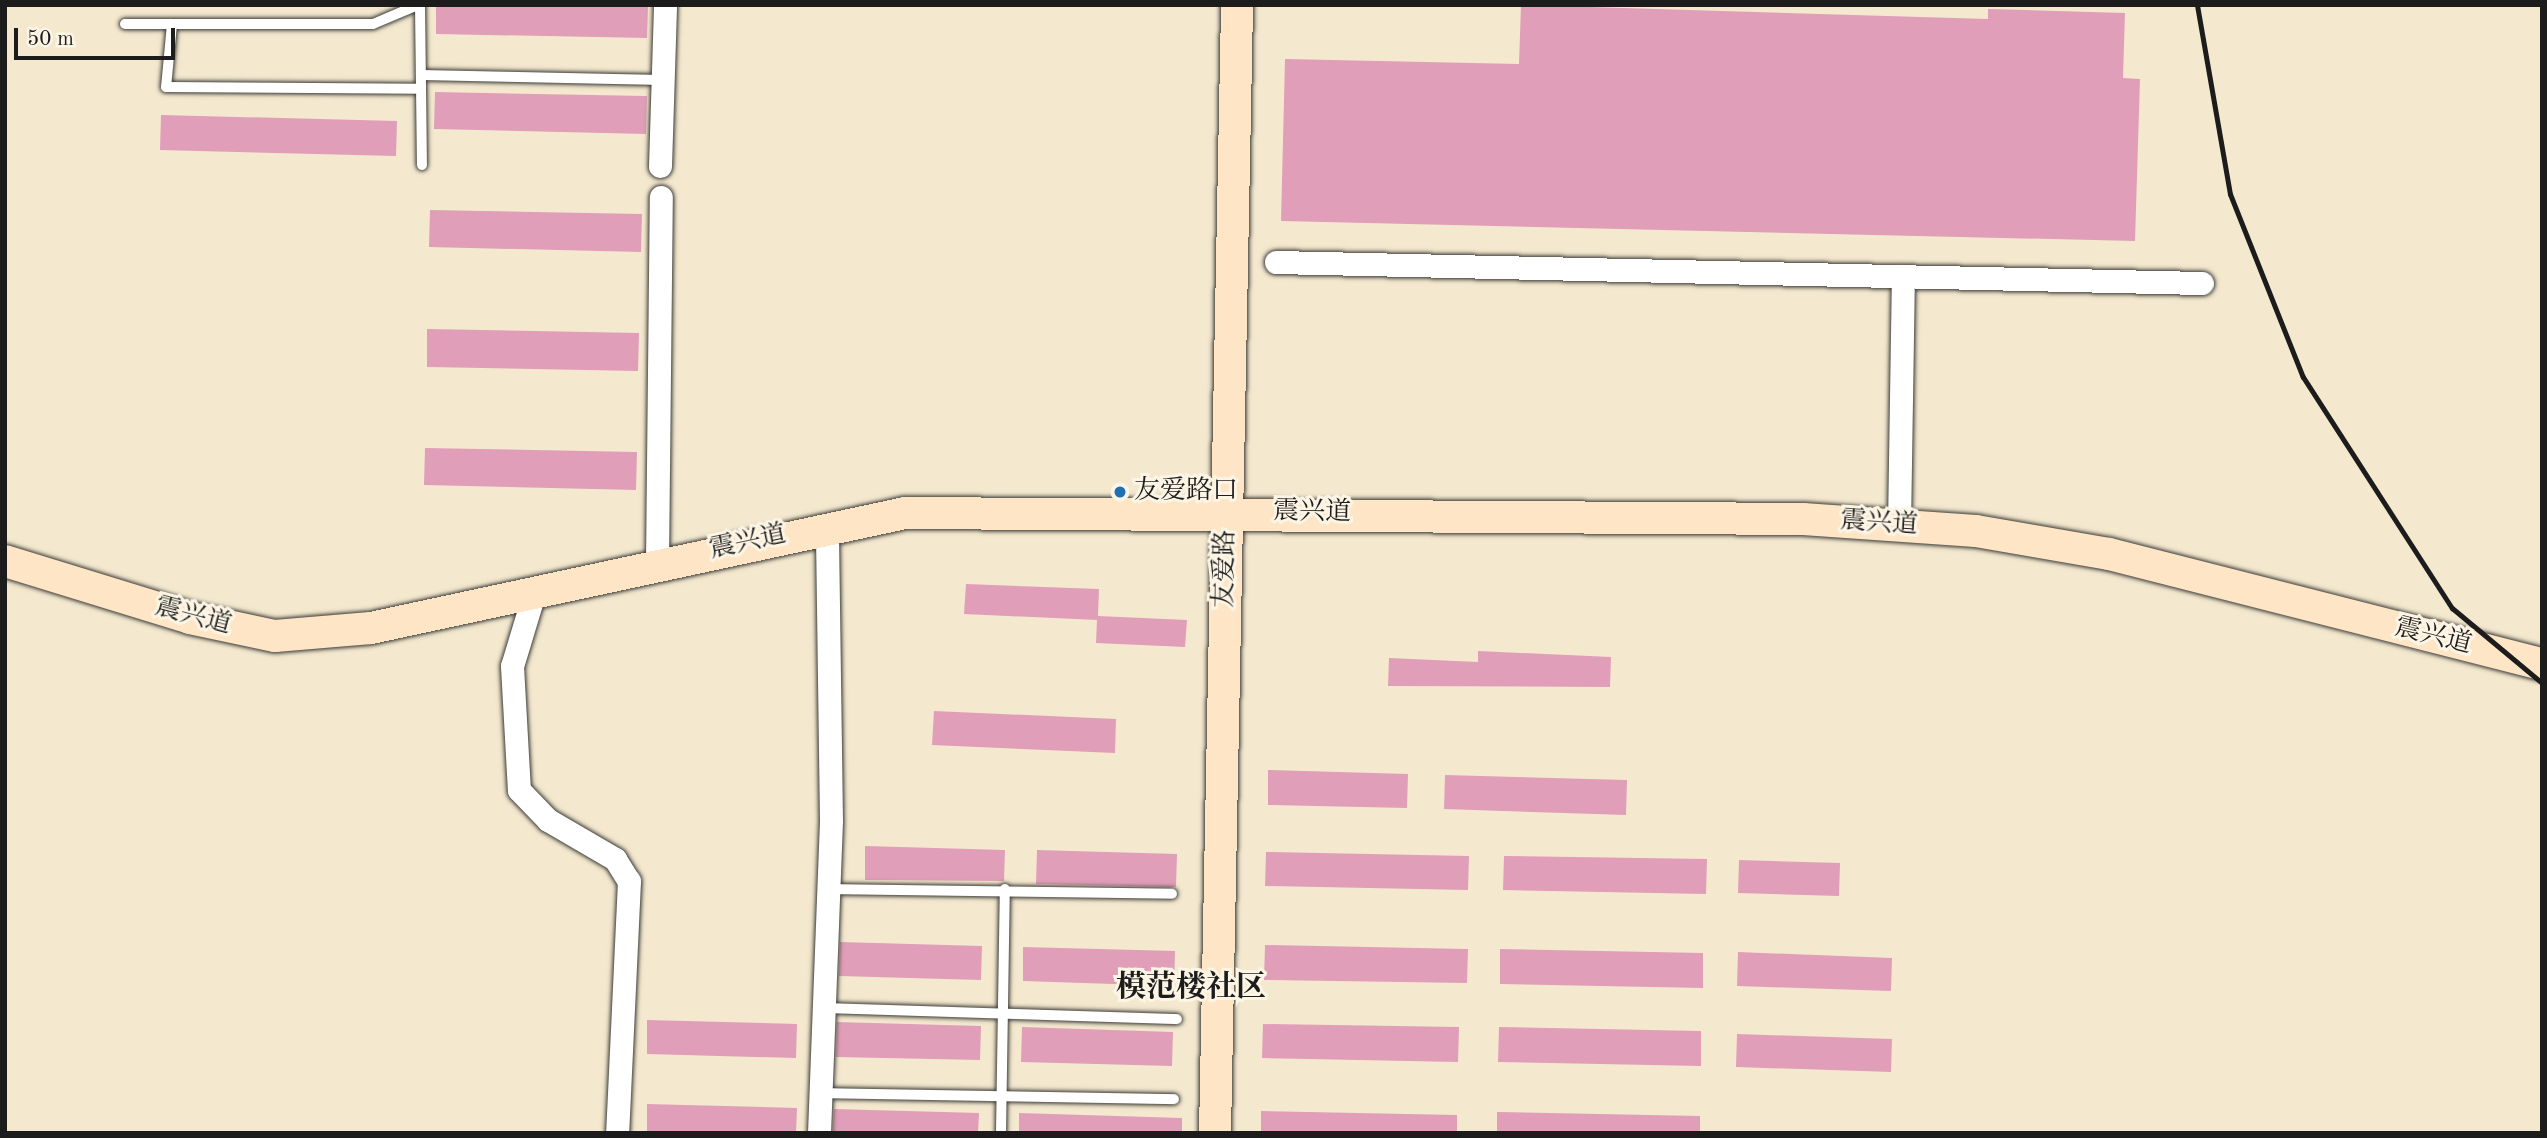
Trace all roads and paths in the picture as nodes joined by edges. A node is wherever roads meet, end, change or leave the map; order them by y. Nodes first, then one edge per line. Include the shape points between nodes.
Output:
1 (419, 5) edge
2 (665, 5) edge
3 (1237, 5) edge
4 (125, 24) dead end
5 (172, 24) junction
6 (421, 75) junction
7 (663, 80) junction
8 (421, 89) junction
9 (422, 165) dead end
10 (660, 166) dead end
11 (662, 197) dead end
12 (1276, 262) dead end
13 (1903, 276) junction
14 (2202, 283) dead end
15 (1227, 512) junction
16 (827, 526) junction
17 (1899, 526) junction
18 (5, 561) edge
19 (657, 563) junction
20 (536, 590) junction
21 (2542, 664) edge
22 (825, 889) junction
23 (1005, 889) junction
24 (1171, 894) dead end
25 (822, 1008) junction
26 (1003, 1014) junction
27 (1177, 1018) dead end
28 (820, 1093) junction
29 (1001, 1096) junction
30 (1174, 1099) dead end
31 (617, 1133) edge
32 (819, 1133) edge
33 (1001, 1133) edge
34 (1215, 1133) edge

1 - 5 lane via 373,24
1 - 6 lane
2 - 7 street
3 - 15 street, 友爱路
4 - 5 lane
5 - 8 lane via 164,59 166,87
6 - 7 lane
6 - 8 lane
7 - 10 street
8 - 9 lane
11 - 19 street
12 - 13 street
13 - 14 street
13 - 17 street
15 - 16 street, 震兴道 via 992,509 905,513
15 - 17 street, 震兴道
15 - 34 street, 友爱路
16 - 19 street, 震兴道
16 - 22 street via 831,821
17 - 21 street, 震兴道 via 1976,531 2109,554
18 - 20 street, 震兴道 via 190,618 275,636 371,628
19 - 20 street, 震兴道
20 - 31 street via 512,666 519,790 548,820 615,859 629,881
22 - 23 lane
22 - 25 street
23 - 24 lane
23 - 26 lane
25 - 26 lane
25 - 28 street
26 - 27 lane
26 - 29 lane
28 - 29 lane
28 - 32 street
29 - 30 lane
29 - 33 lane

